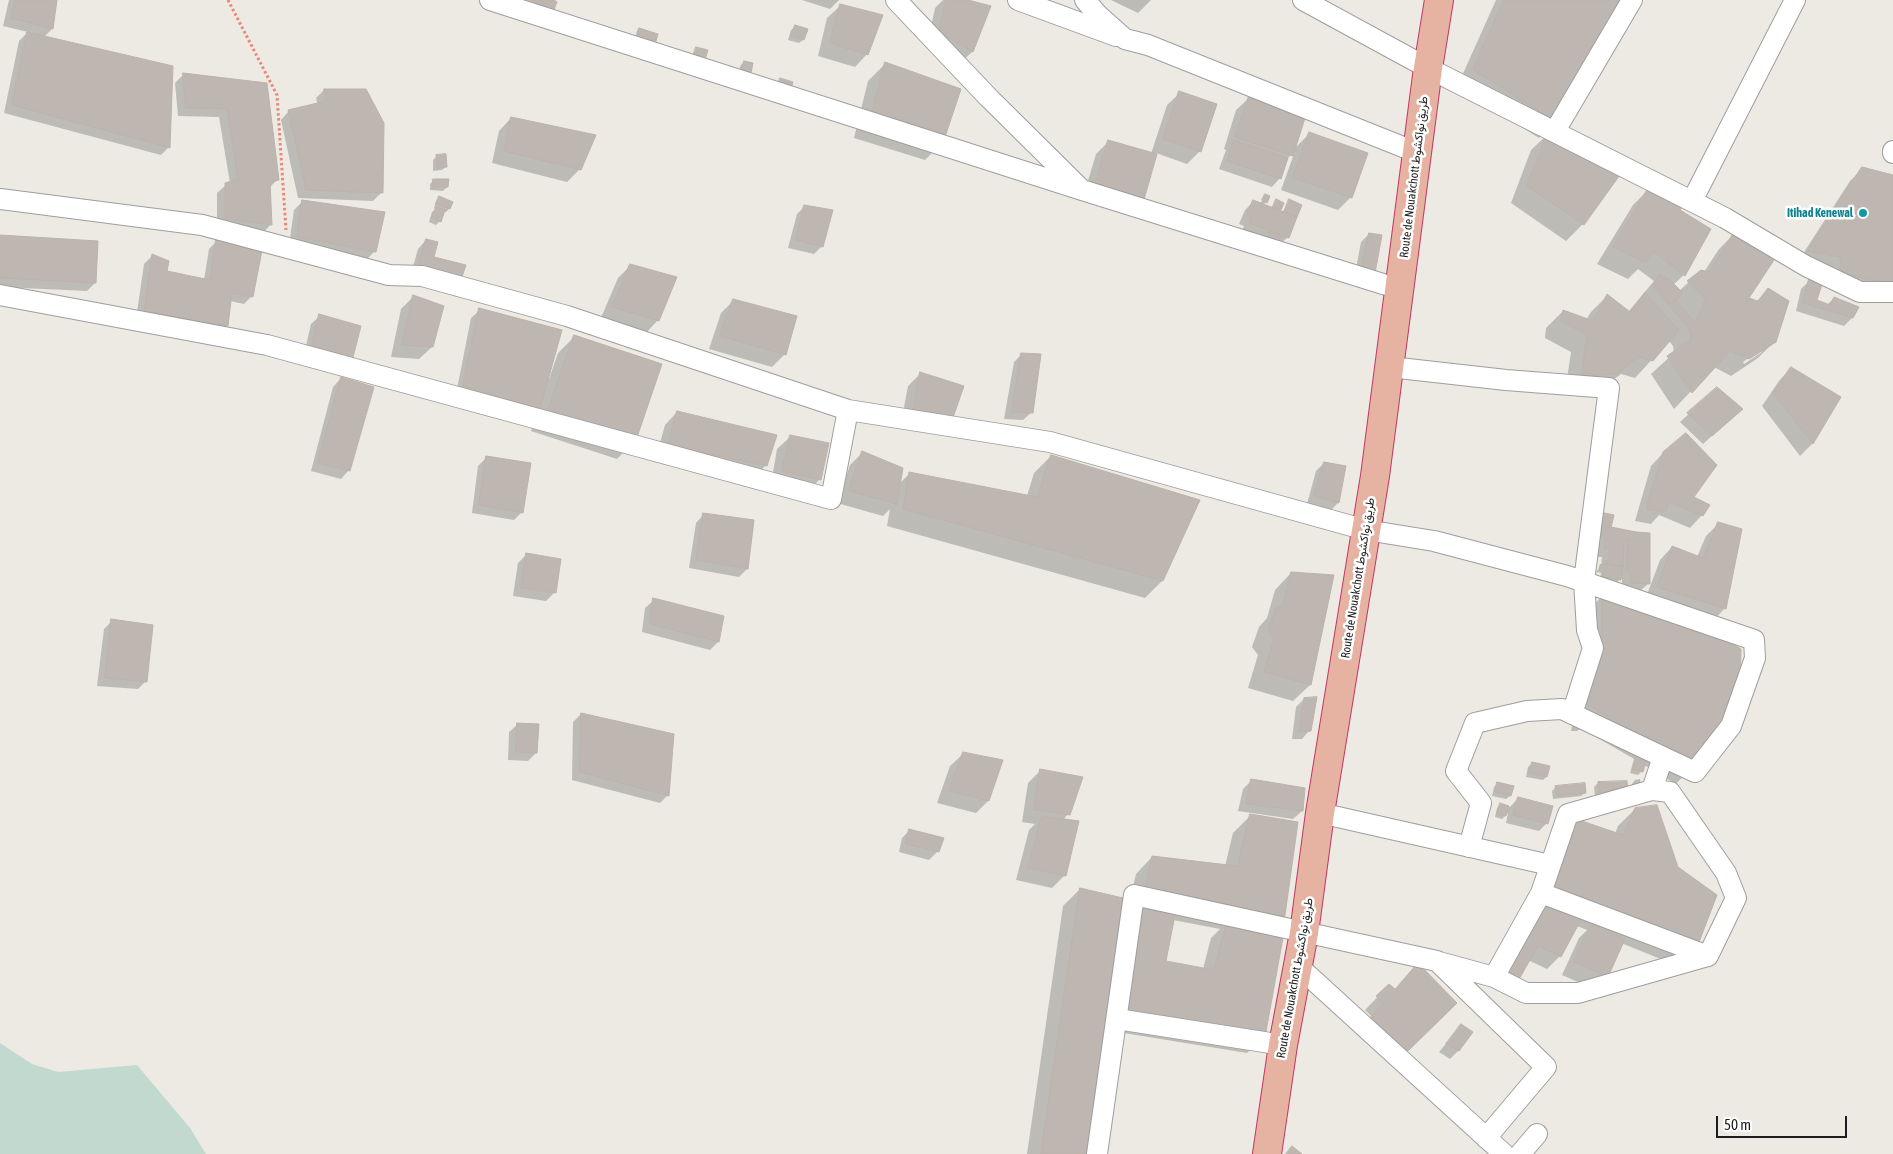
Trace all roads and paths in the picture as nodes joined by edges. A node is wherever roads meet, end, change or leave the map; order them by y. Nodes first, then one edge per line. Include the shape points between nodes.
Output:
1 (228, 0) edge
2 (490, 0) edge
3 (896, 0) edge
4 (1018, 0) edge
5 (1085, 0) edge
6 (1303, 0) edge
7 (1439, 0) edge
8 (1632, 0) edge
9 (1795, 0) edge
10 (1125, 39) junction
11 (1428, 68) junction
12 (1555, 131) junction
13 (1418, 152) junction
14 (1082, 190) junction
15 (0, 199) edge
16 (1692, 201) junction
17 (287, 247) junction
18 (1399, 289) junction
19 (1893, 292) edge
20 (0, 294) edge
21 (1390, 367) junction
22 (848, 410) junction
23 (1366, 530) junction
24 (1584, 581) junction
25 (1572, 714) junction
26 (1663, 757) junction
27 (1652, 790) junction
28 (1320, 813) junction
29 (1469, 847) junction
30 (1550, 865) junction
31 (1541, 892) junction
32 (1304, 932) junction
33 (1708, 956) junction
34 (1437, 961) junction
35 (1298, 966) junction
36 (1494, 977) junction
37 (1117, 1020) junction
38 (1283, 1045) junction
39 (1537, 1134) dead end
40 (1486, 1138) junction
41 (1097, 1154) edge
42 (1267, 1154) edge
43 (1504, 1154) edge
44 (1520, 1154) edge

1 - 17 path via 277,95
2 - 14 street
3 - 14 street
4 - 10 street
5 - 10 street
6 - 11 street
7 - 11 highway, Route de Nouakchott طريق نواكشوط
8 - 12 street
9 - 16 street
10 - 13 street via 1148,45
11 - 12 street
11 - 13 highway, Route de Nouakchott طريق نواكشوط
12 - 16 street
13 - 18 highway, Route de Nouakchott طريق نواكشوط
14 - 18 street
15 - 17 street via 202,225
16 - 19 street via 1806,266 1860,292
17 - 22 street via 389,275 422,276 567,316
18 - 21 highway, Route de Nouakchott طريق نواكشوط
20 - 22 street via 267,345 831,499
21 - 23 highway, Route de Nouakchott طريق نواكشوط
21 - 24 street via 1609,388
22 - 23 street via 1050,442
23 - 24 street via 1434,541
23 - 28 highway, Route de Nouakchott طريق نواكشوط
24 - 25 street via 1587,630 1593,648
24 - 26 street via 1754,640 1755,658 1731,726 1695,772
25 - 26 street
25 - 29 street via 1562,709 1527,711 1476,723 1456,770 1481,803
26 - 27 street
27 - 30 street via 1568,814
27 - 33 street via 1670,792 1726,873 1736,898
28 - 29 street
28 - 32 highway, Route de Nouakchott طريق نواكشوط
29 - 30 street
30 - 31 street
31 - 33 street
31 - 36 street
32 - 34 street
32 - 35 highway, Route de Nouakchott طريق نواكشوط
32 - 37 street via 1134,895
33 - 36 street via 1578,993 1526,993
34 - 36 street
34 - 40 street via 1546,1067
35 - 38 highway, Route de Nouakchott طريق نواكشوط
35 - 40 street
37 - 38 street
37 - 41 street
38 - 42 highway, Route de Nouakchott طريق نواكشوط
39 - 44 street
40 - 43 street

